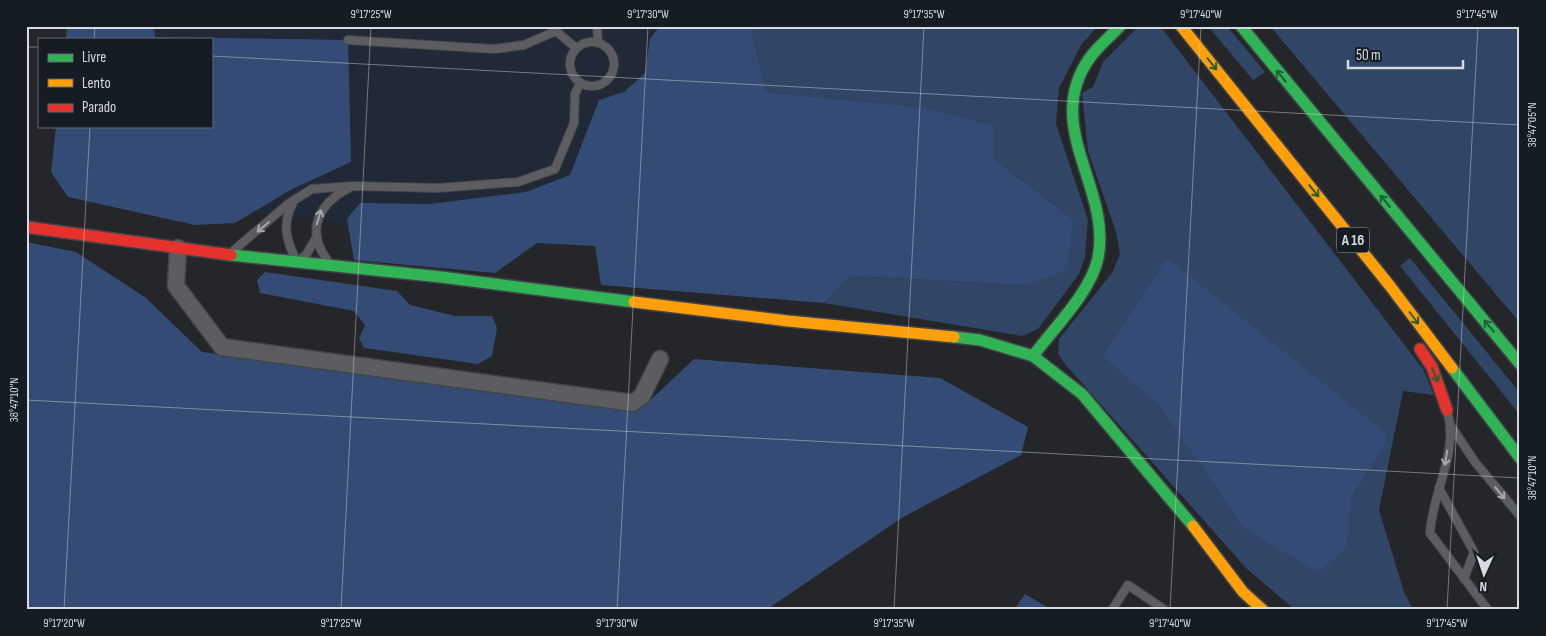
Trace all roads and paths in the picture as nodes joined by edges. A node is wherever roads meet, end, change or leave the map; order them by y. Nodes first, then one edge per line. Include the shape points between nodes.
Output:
1 (597, 26) edge
2 (1120, 26) edge
3 (1181, 26) edge
4 (1241, 26) edge
5 (556, 29) edge
6 (348, 40) dead end
7 (598, 42) junction
8 (576, 48) junction
9 (580, 83) junction
10 (353, 186) junction
11 (326, 188) junction
12 (296, 198) junction
13 (329, 200) junction
14 (26, 227) edge
15 (318, 236) junction
16 (178, 248) junction
17 (227, 254) junction
18 (297, 262) junction
19 (335, 266) junction
20 (1390, 286) junction
21 (1398, 319) dead end
22 (1415, 343) dead end
23 (1032, 356) junction
24 (660, 359) dead end
25 (1520, 364) edge
26 (1447, 410) joint
27 (1451, 426) junction
28 (1520, 458) edge
29 (1439, 488) junction
30 (1520, 516) edge
31 (1464, 579) junction
32 (1112, 610) edge
33 (1166, 610) edge
34 (1263, 610) edge
35 (1488, 610) edge

1 - 7 lane
2 - 23 main road via 1088,60 1079,76 1071,104 1070,123 1101,226 1098,258 1092,279
3 -> 20 main road, A 16
25 -> 4 main road
5 - 6 lane via 524,45 494,49
5 - 8 lane
7 - 8 lane via 590,41
7 - 9 lane via 611,51 613,73 602,84 587,86
8 - 9 lane via 570,70
9 - 10 lane via 575,94 574,123 555,168 518,182 438,188
10 - 11 lane
10 - 13 lane
11 - 12 lane via 312,189
11 - 13 lane via 331,194
12 -> 17 lane via 241,246
12 - 18 lane via 285,225
15 -> 13 lane via 318,220
14 - 16 main road
15 - 18 lane via 306,255
15 - 19 lane via 325,257
16 - 17 main road
16 - 24 street via 176,286 222,347 633,403 642,396
17 - 18 main road
18 - 19 main road
19 - 23 main road via 788,321 980,340
20 - 21 main road
20 -> 28 main road, A 16
22 -> 26 main road via 1432,367
23 - 34 main road via 1082,394 1105,419 1175,502 1243,592
26 - 27 lane
27 -> 29 lane
27 -> 30 lane via 1475,462
29 - 31 lane via 1474,552
29 - 31 lane via 1431,514 1430,533
31 - 35 lane
32 - 33 lane via 1128,585

